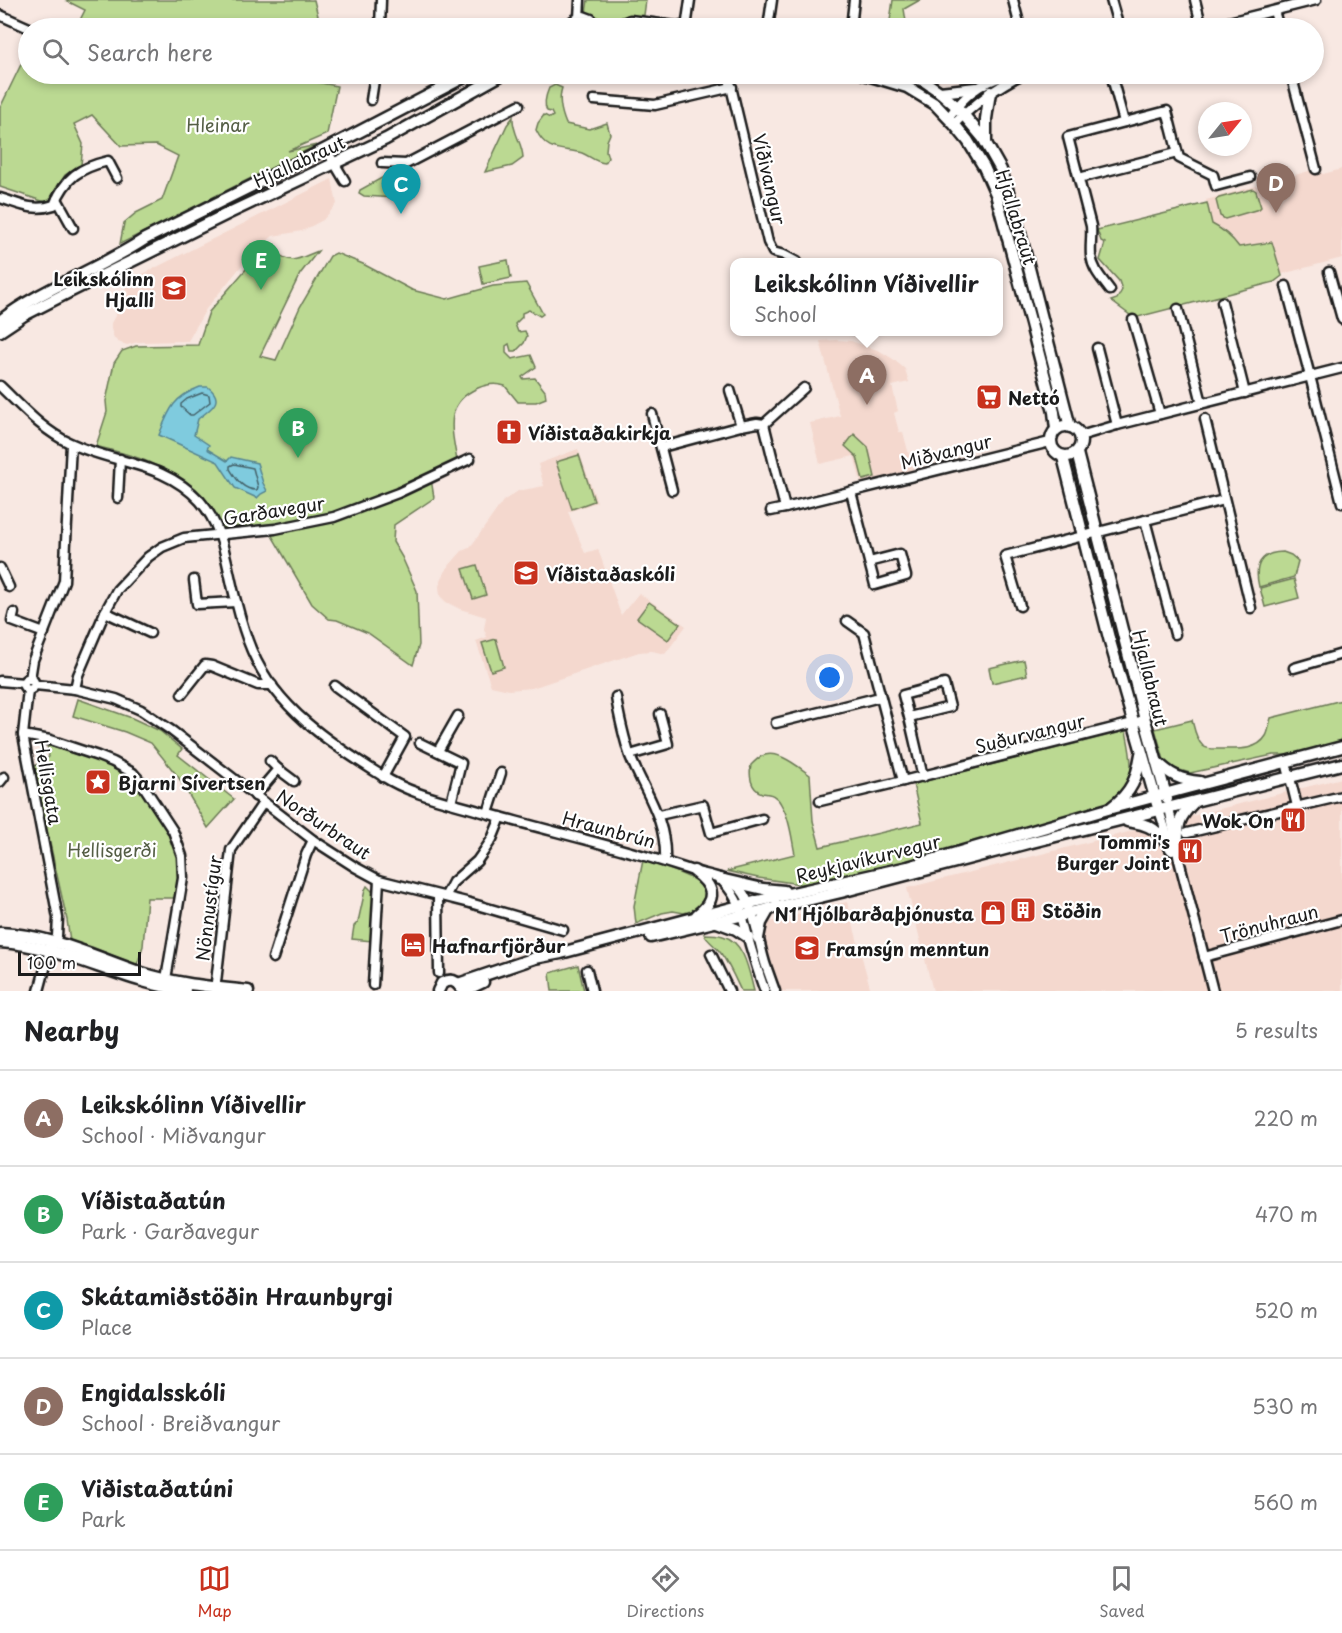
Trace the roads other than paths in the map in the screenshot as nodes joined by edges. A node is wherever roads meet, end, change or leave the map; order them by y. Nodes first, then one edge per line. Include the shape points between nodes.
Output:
1 (381, 0) edge
2 (580, 0) edge
3 (690, 0) edge
4 (772, 0) edge
5 (854, 0) edge
6 (1013, 0) edge
7 (1111, 0) edge
8 (1195, 0) edge
9 (1316, 0) edge
10 (1285, 4) edge
11 (1274, 11) junction
12 (0, 15) edge
13 (380, 18) edge
14 (579, 18) joint
15 (587, 18) edge
16 (689, 18) edge
17 (769, 18) edge
18 (852, 18) edge
19 (1018, 18) edge
20 (1116, 18) edge
21 (1201, 18) edge
22 (1245, 18) edge
23 (1276, 18) edge
24 (18, 23) edge
25 (373, 84) edge
26 (451, 84) edge
27 (485, 84) edge
28 (731, 84) edge
29 (897, 84) edge
30 (928, 84) edge
31 (984, 84) edge
32 (1002, 84) edge
33 (1114, 84) edge
34 (1294, 84) edge
35 (732, 87) junction
36 (976, 88) junction
37 (940, 92) junction
38 (990, 92) junction
39 (371, 100) dead end
40 (594, 100) dead end
41 (519, 105) dead end
42 (960, 111) junction
43 (951, 121) junction
44 (1124, 122) junction
45 (986, 144) junction
46 (327, 149) junction
47 (1177, 153) junction
48 (335, 163) junction
49 (382, 163) dead end
50 (1316, 169) dead end
51 (117, 177) dead end
52 (1250, 177) dead end
53 (1079, 178) junction
54 (345, 182) dead end
55 (0, 198) edge
56 (57, 199) junction
57 (74, 228) dead end
58 (790, 258) edge
59 (104, 269) junction
60 (1329, 272) dead end
61 (1286, 286) dead end
62 (1110, 290) dead end
63 (1222, 302) dead end
64 (1178, 309) dead end
65 (1342, 319) edge
66 (1133, 320) dead end
67 (0, 321) edge
68 (0, 331) edge
69 (1097, 348) dead end
70 (1342, 368) edge
71 (1310, 376) junction
72 (0, 386) edge
73 (804, 388) dead end
74 (730, 390) dead end
75 (1245, 393) junction
76 (1202, 403) junction
77 (652, 414) dead end
78 (1160, 414) junction
79 (1205, 419) dead end
80 (764, 424) junction
81 (1117, 425) junction
82 (741, 426) junction
83 (1070, 427) junction
84 (1056, 429) junction
85 (1080, 436) junction
86 (1050, 442) junction
87 (71, 444) junction
88 (662, 447) junction
89 (1077, 453) junction
90 (1063, 457) junction
91 (120, 459) junction
92 (470, 459) dead end
93 (1338, 471) edge
94 (672, 490) dead end
95 (851, 492) junction
96 (118, 498) dead end
97 (1224, 500) junction
98 (1342, 503) edge
99 (785, 508) junction
100 (771, 511) dead end
101 (1145, 520) junction
102 (1097, 532) junction
103 (1083, 535) junction
104 (220, 536) junction
105 (869, 562) junction
106 (0, 568) edge
107 (194, 580) dead end
108 (9, 587) dead end
109 (236, 602) junction
110 (1020, 606) dead end
111 (1251, 608) dead end
112 (105, 612) junction
113 (10, 620) dead end
114 (847, 621) dead end
115 (44, 633) junction
116 (150, 633) dead end
117 (1175, 634) dead end
118 (1342, 654) edge
119 (1294, 668) dead end
120 (0, 681) edge
121 (29, 684) junction
122 (272, 685) junction
123 (335, 686) dead end
124 (75, 689) junction
125 (182, 694) dead end
126 (616, 697) dead end
127 (880, 697) junction
128 (660, 714) dead end
129 (458, 716) dead end
130 (909, 717) junction
131 (1145, 720) junction
132 (776, 723) dead end
133 (1133, 723) junction
134 (24, 735) junction
135 (420, 743) dead end
136 (1342, 747) edge
137 (438, 751) junction
138 (1141, 751) junction
139 (630, 755) junction
140 (1155, 760) junction
141 (270, 761) dead end
142 (1286, 762) junction
143 (1342, 764) edge
144 (278, 770) junction
145 (501, 773) dead end
146 (383, 777) junction
147 (923, 777) junction
148 (1290, 777) junction
149 (294, 781) dead end
150 (903, 782) junction
151 (1209, 783) junction
152 (1160, 795) junction
153 (255, 796) junction
154 (1342, 796) edge
155 (820, 801) dead end
156 (1195, 801) junction
157 (263, 802) junction
158 (452, 804) junction
159 (1297, 806) junction
160 (1108, 809) junction
161 (1164, 809) junction
162 (488, 813) junction
163 (659, 815) junction
164 (501, 818) junction
165 (762, 819) dead end
166 (1120, 820) junction
167 (1187, 833) dead end
168 (313, 840) junction
169 (1175, 849) junction
170 (665, 861) junction
171 (694, 871) junction
172 (720, 879) junction
173 (380, 880) junction
174 (803, 892) junction
175 (442, 896) junction
176 (745, 909) junction
177 (769, 909) junction
178 (694, 918) junction
179 (1342, 920) edge
180 (714, 921) junction
181 (563, 930) dead end
182 (0, 933) edge
183 (753, 938) junction
184 (0, 942) edge
185 (53, 946) junction
186 (711, 954) dead end
187 (1204, 957) junction
188 (273, 958) dead end
189 (587, 970) dead end
190 (439, 973) dead end
191 (373, 985) dead end
192 (165, 986) edge
193 (216, 989) edge
194 (461, 989) edge
195 (39, 991) edge
196 (197, 991) edge
197 (248, 991) edge
198 (435, 991) edge
199 (592, 991) edge
200 (729, 991) edge
201 (765, 991) edge
202 (775, 991) edge
203 (1213, 991) edge

1 - 13 street
2 - 14 street
3 - 16 street
4 - 17 street
5 - 18 street
6 - 19 street
7 - 20 street
8 - 21 street
9 - 10 street
10 - 11 street
11 - 22 street
11 - 23 street
12 - 24 street
14 - 15 main road
25 - 39 street
26 - 46 main road, Hjallabraut
27 - 48 main road, Hjallabraut
28 - 35 street, Víðivangur
29 - 43 main road, Hjallabraut via 934,104
30 - 37 main road, Hjallabraut
31 - 36 street
32 - 38 street
33 - 44 street
34 - 50 street
35 - 40 street via 655,105
35 - 58 street, Víðivangur via 768,242 773,252
36 - 37 main road
36 - 42 street
37 - 42 main road, Hjallabraut
38 - 42 street
38 - 45 main road
41 - 49 street via 406,164
42 - 43 street
42 - 45 main road, Hjallabraut
43 - 84 main road, Hjallabraut via 972,147 996,194
44 - 47 street via 1167,111
44 - 53 street via 1068,137
45 - 83 main road, Hjallabraut via 1001,170 1011,201
46 - 48 street
46 - 59 main road, Hjallabraut via 145,240
47 - 52 street via 1179,158 1213,175 1216,186
47 - 53 street
48 - 54 street
48 - 59 main road, Hjallabraut
51 - 56 street via 108,161 92,165 66,183
53 - 62 street via 1091,226 1094,267
55 - 56 street via 42,209 54,205
56 - 57 street
59 - 67 main road via 21,305
59 - 68 main road
60 - 65 street
61 - 71 street
63 - 75 street
64 - 76 street
66 - 78 street
69 - 81 street
70 - 71 street
71 - 75 street
71 - 93 street
72 - 87 street, Hraunbrún via 34,419
73 - 80 street
74 - 82 street
75 - 76 street
76 - 78 street
77 - 88 street
78 - 81 street
79 - 97 street
80 - 82 street
80 - 99 street
81 - 85 street
82 - 88 street
83 - 84 main road
83 - 85 main road
84 - 86 main road
85 - 89 main road
86 - 90 main road via 1056,454
86 - 95 street, Miðvangur
87 - 91 street, Hraunbrún
87 - 115 street, Hellisgata via 64,581
88 - 94 street
89 - 90 main road
89 - 102 main road, Hjallabraut
90 - 103 main road, Hjallabraut
91 - 96 street
91 - 104 street, Hraunbrún via 158,471 188,490 207,511
92 - 104 street, Garðavegur via 398,493 334,517 275,530
93 - 98 street
95 - 99 street, Miðvangur
95 - 105 street
97 - 101 street
97 - 111 street
99 - 100 street, Miðvangur
101 - 102 street
101 - 117 street
102 - 103 street
102 - 131 main road, Hjallabraut
103 - 110 street via 1005,556
103 - 133 main road, Hjallabraut
104 - 109 street, Hraunbrún
104 - 112 street, Garðavegur via 184,538 162,547 133,571
105 - 105 street via 900,554 906,576 875,585
106 - 108 street
107 - 109 street via 197,604
109 - 122 street, Hraunbrún via 252,652
112 - 116 street
112 - 124 street, Garðavegur
113 - 115 street
114 - 127 street via 864,633
115 - 121 street, Hellisgata
118 - 119 street
120 - 121 street, Norðurbraut
121 - 124 street, Norðurbraut
121 - 134 street, Hellisgata
122 - 125 street via 258,685 205,665
122 - 146 street, Hraunbrún via 315,730
123 - 146 street via 405,737
124 - 153 street, Norðurbraut via 141,710
126 - 139 street
127 - 132 street
127 - 150 street
128 - 139 street via 668,744
129 - 137 street
130 - 130 street via 950,707 944,684 903,695
130 - 147 street
131 - 133 street, Suðurvangur
131 - 140 main road, Hjallabraut
133 - 138 main road, Hjallabraut
133 - 147 street, Suðurvangur
134 - 185 street, Hellisgata via 58,918
134 - 192 street via 98,756 133,773 173,831 180,846 183,878
135 - 137 street
136 - 142 main road, Reykjavíkurvegur
137 - 158 street via 461,763
138 - 152 main road, Hjallabraut
138 - 160 main road via 1135,781
139 - 163 street
140 - 151 main road via 1181,779
140 - 152 main road, Hjallabraut
141 - 144 street, Norðurbraut
142 - 148 street
142 - 151 main road, Reykjavíkurvegur
143 - 148 main road, Reykjavíkurvegur
144 - 149 street, Norðurbraut
144 - 153 street, Norðurbraut
145 - 162 street
146 - 158 street, Hraunbrún
147 - 150 street, Suðurvangur
148 - 156 main road, Reykjavíkurvegur
148 - 159 street
150 - 155 street, Suðurvangur
151 - 152 main road, Reykjavíkurvegur
152 - 160 main road, Reykjavíkurvegur
152 - 161 main road, Hjallabraut
153 - 157 street, Norðurbraut
154 - 159 street
156 - 161 main road, Reykjavíkurvegur
156 - 169 main road via 1178,824
157 - 168 street, Norðurbraut
157 - 193 street, Nönnustígur via 231,850
158 - 162 street, Hraunbrún
159 - 167 street
160 - 174 main road, Reykjavíkurvegur via 941,858
161 - 166 main road, Reykjavíkurvegur
161 - 169 street
162 - 164 street, Hraunbrún
163 - 165 street via 703,804 711,833
163 - 170 street
164 - 170 street, Hraunbrún
164 - 175 street via 477,861
166 - 169 main road via 1149,825
166 - 177 main road, Reykjavíkurvegur
168 - 173 street, Norðurbraut
168 - 188 street
169 - 187 street
170 - 171 street, Hraunbrún
171 - 172 street, Hraunbrún
171 - 178 main road via 712,894 707,907
172 - 174 main road via 763,890
172 - 176 street
173 - 175 street, Norðurbraut
173 - 191 street
174 - 176 main road, Reykjavíkurvegur
175 - 181 street, Norðurbraut
175 - 190 street
176 - 177 main road, Reykjavíkurvegur
176 - 178 main road, Reykjavíkurvegur
176 - 180 main road, Reykjavíkurvegur
176 - 183 street
177 - 183 main road
178 - 194 main road, Reykjavíkurvegur via 535,958
179 - 187 street, Trönuhraun
180 - 183 main road
180 - 194 main road, Reykjavíkurvegur via 540,963
182 - 185 main road via 29,935
183 - 201 street via 757,971
183 - 202 street
184 - 185 main road
185 - 192 main road via 143,974
185 - 195 street, Hellisgata
186 - 200 street
187 - 203 street
189 - 199 street
192 - 193 main road
192 - 196 main road
193 - 197 main road
194 - 198 main road via 454,981 447,981

